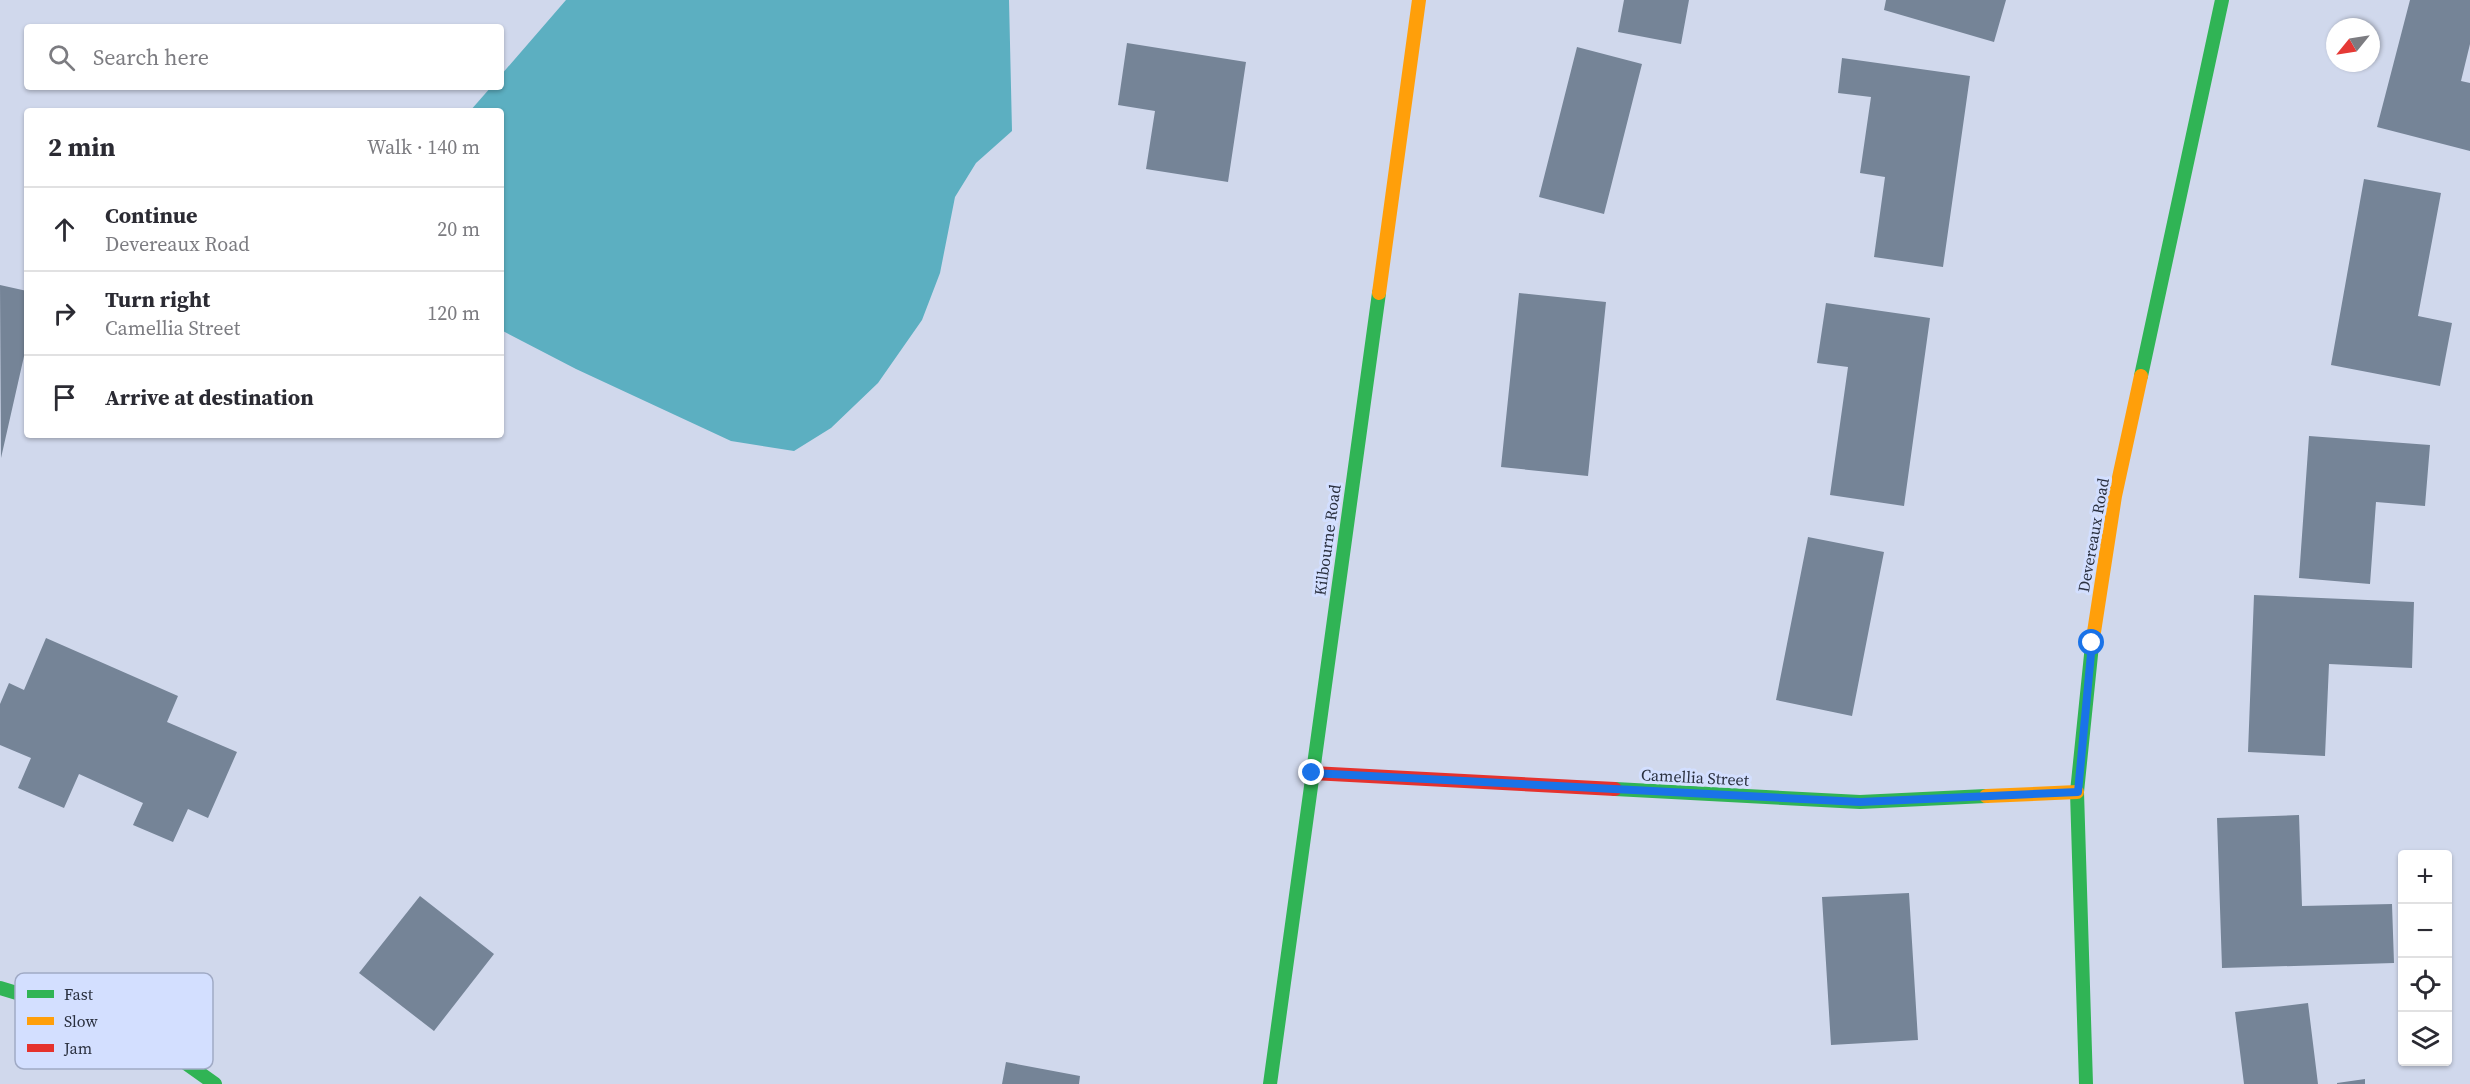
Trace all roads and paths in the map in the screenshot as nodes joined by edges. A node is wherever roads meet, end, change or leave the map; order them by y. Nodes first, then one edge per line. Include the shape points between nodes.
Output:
1 (1419, 0) edge
2 (2222, 0) edge
3 (1312, 773) junction
4 (2078, 792) junction
5 (0, 988) edge
6 (15, 993) edge
7 (194, 1069) edge
8 (215, 1084) edge
9 (1270, 1084) edge
10 (2086, 1084) edge

1 - 3 street, Kilbourne Road
2 - 4 street, Devereaux Road via 2115,496 2090,654
3 - 4 street, Camellia Street via 1860,802
3 - 9 street, Kilbourne Road
4 - 10 street, Devereaux Road
5 - 6 street
7 - 8 street

